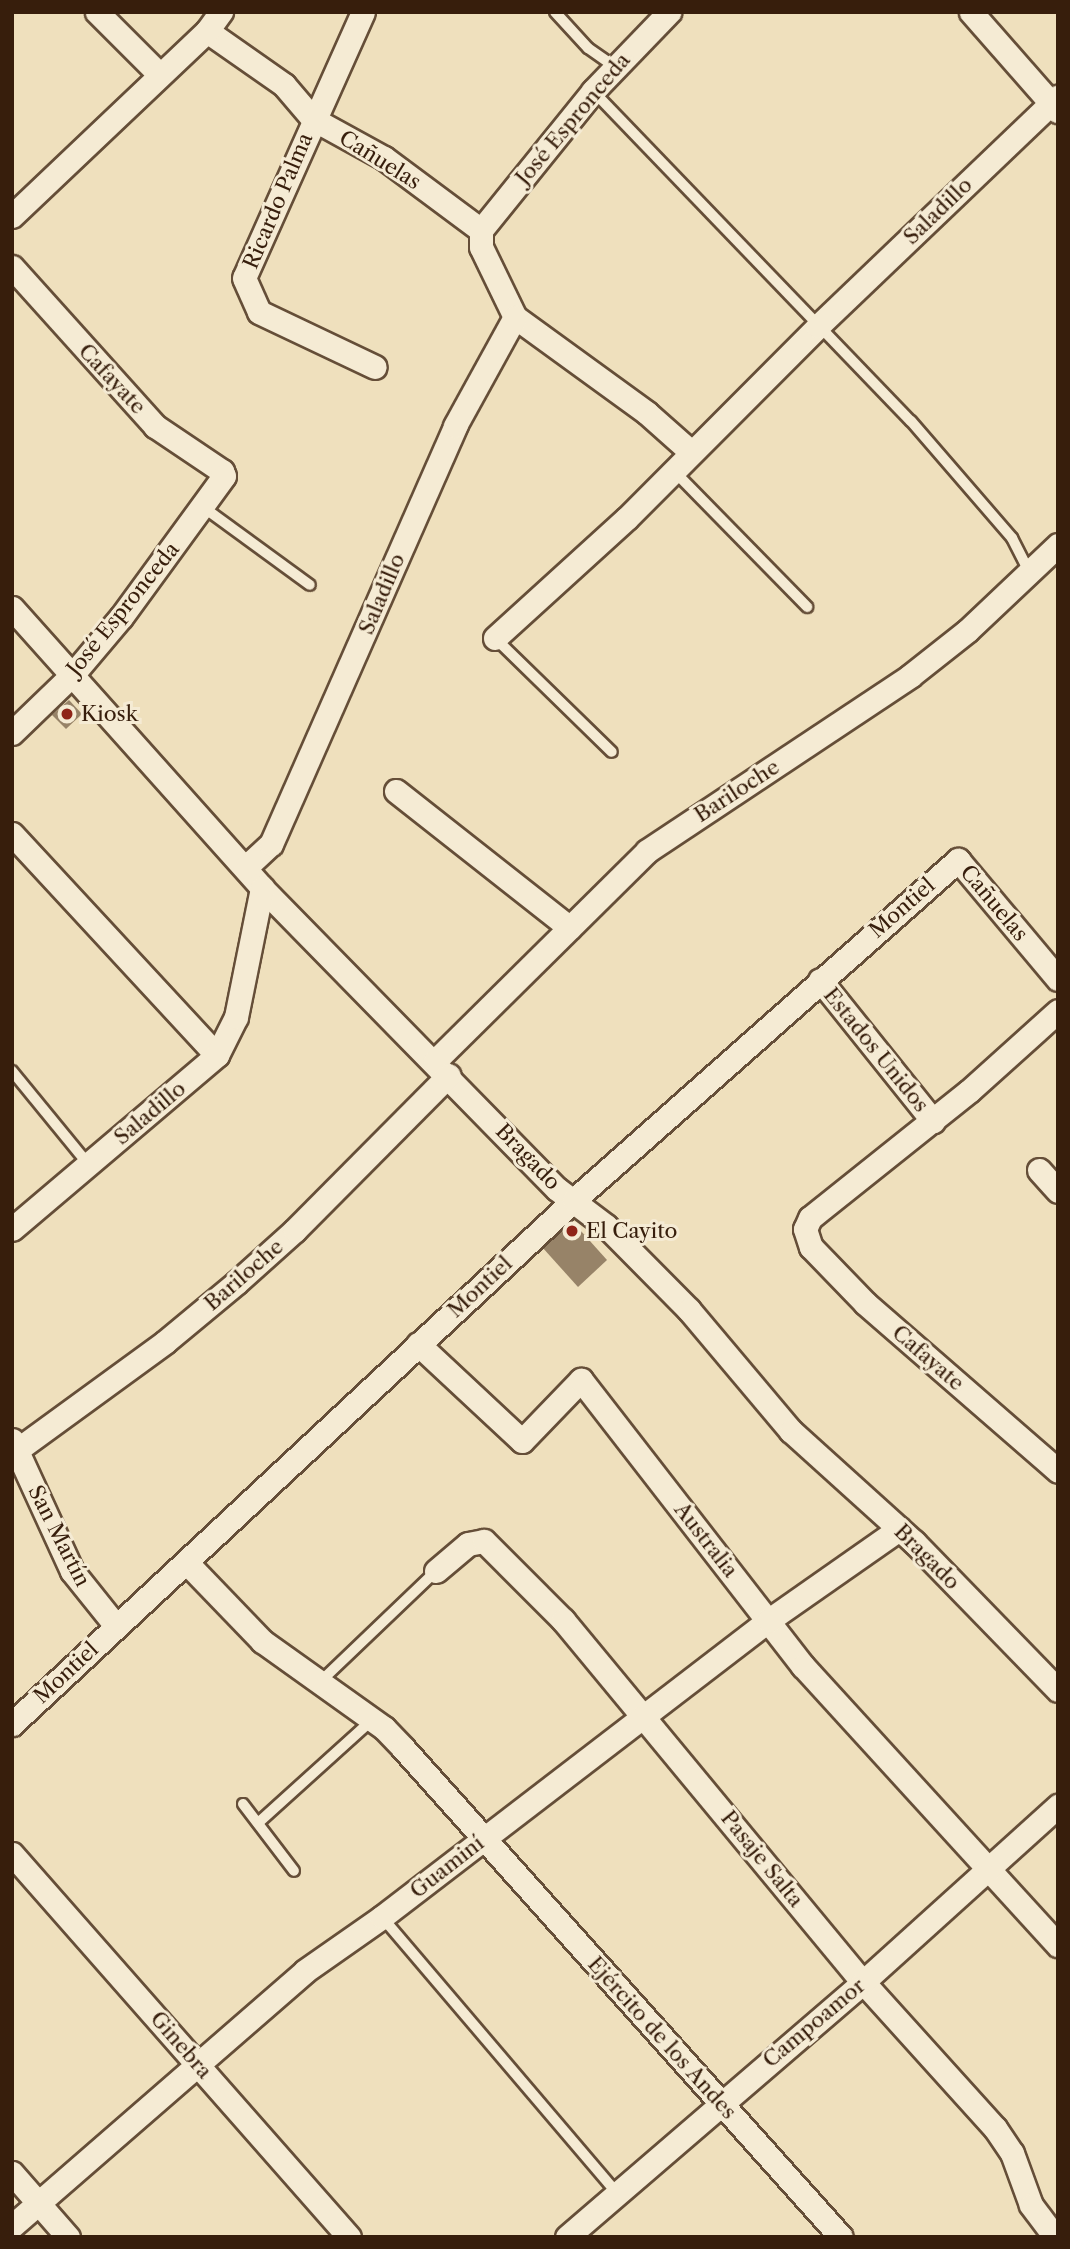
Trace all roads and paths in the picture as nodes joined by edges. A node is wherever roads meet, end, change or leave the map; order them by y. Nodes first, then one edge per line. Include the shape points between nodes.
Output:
1 (97, 12) edge
2 (221, 12) edge
3 (363, 12) edge
4 (555, 12) edge
5 (669, 12) edge
6 (971, 12) edge
7 (207, 31) junction
8 (615, 67) junction
9 (159, 74) junction
10 (593, 91) junction
11 (1055, 104) edge
12 (313, 119) junction
13 (12, 216) edge
14 (481, 230) junction
15 (12, 267) edge
16 (515, 317) junction
17 (818, 326) junction
18 (375, 367) dead end
19 (691, 452) junction
20 (675, 472) junction
21 (224, 477) joint
22 (203, 507) junction
23 (1058, 545) edge
24 (1029, 571) junction
25 (310, 585) dead end
26 (807, 607) dead end
27 (12, 608) edge
28 (495, 638) joint
29 (73, 674) junction
30 (12, 733) edge
31 (612, 752) dead end
32 (396, 791) dead end
33 (12, 834) edge
34 (958, 860) joint
35 (246, 867) junction
36 (262, 888) junction
37 (570, 928) junction
38 (1058, 979) edge
39 (820, 980) junction
40 (1058, 1011) edge
41 (217, 1055) junction
42 (442, 1068) junction
43 (12, 1071) edge
44 (933, 1121) junction
45 (88, 1164) junction
46 (1039, 1170) dead end
47 (1058, 1191) edge
48 (574, 1200) junction
49 (12, 1228) edge
50 (418, 1344) junction
51 (15, 1445) edge
52 (1053, 1456) edge
53 (900, 1529) junction
54 (188, 1564) junction
55 (436, 1571) joint
56 (769, 1620) junction
57 (116, 1626) junction
58 (321, 1681) junction
59 (1058, 1690) edge
60 (644, 1716) junction
61 (372, 1720) junction
62 (12, 1724) edge
63 (243, 1804) dead end
64 (1058, 1806) edge
65 (258, 1823) junction
66 (484, 1839) junction
67 (12, 1854) edge
68 (986, 1869) junction
69 (294, 1871) dead end
70 (382, 1917) junction
71 (1058, 1945) edge
72 (863, 1982) junction
73 (198, 2064) junction
74 (720, 2102) junction
75 (12, 2173) edge
76 (617, 2193) junction
77 (38, 2203) junction
78 (12, 2226) edge
79 (578, 2233) edge
80 (68, 2237) edge
81 (349, 2237) edge
82 (841, 2237) edge
83 (1055, 2237) edge

1 - 9 street
2 - 7 street
3 - 12 street, Ricardo Palma
4 - 8 lane via 588,48
5 - 8 street, José Espronceda
6 - 11 street
7 - 9 street
7 - 12 street, Cañuelas via 284,85
8 - 10 street, José Espronceda
9 - 13 street
10 - 14 street, José Espronceda
10 - 17 lane
11 - 17 street, Saladillo
12 - 14 street, Cañuelas via 384,158
12 - 18 street, Ricardo Palma via 244,278 259,312
14 - 16 street via 481,247
15 - 21 street, Cafayate via 155,426 222,471
16 - 19 street via 647,413
16 - 35 street, Saladillo via 455,426 271,844
17 - 19 street, Saladillo
17 - 24 lane via 911,421 991,514
19 - 20 street, Saladillo
20 - 26 lane
20 - 28 street, Saladillo
21 - 22 street, José Espronceda
22 - 25 lane
22 - 29 street, José Espronceda
23 - 24 street, Bariloche
24 - 37 street, Bariloche via 910,676 647,851
27 - 29 street, Bragado
28 - 31 lane
29 - 30 street, José Espronceda
29 - 35 street, Bragado
32 - 37 street
33 - 41 street
34 - 38 street, Cañuelas
34 - 39 street, Montiel
35 - 36 street, Bragado
36 - 41 street, Saladillo via 236,1017
36 - 42 street, Bragado
37 - 42 street, Bariloche
39 - 44 street, Estados Unidos
39 - 48 street, Montiel
40 - 44 street
41 - 45 street, Saladillo
42 - 48 street, Bragado via 557,1189
42 - 51 street, Bariloche via 295,1230 236,1283 165,1342
43 - 45 lane
44 - 52 street, Cafayate via 810,1218 805,1237 864,1303
45 - 49 street, Saladillo
46 - 47 street
48 - 50 street, Montiel
48 - 53 street, Bragado via 689,1310 791,1431
50 - 54 street, Montiel
50 - 56 street, Australia via 522,1441 580,1380
51 - 57 street, San Martín via 72,1571
53 - 56 street, Guaminí
53 - 59 street, Bragado
54 - 57 street, Montiel
54 - 58 street, Ejército de los Andes via 262,1641
55 - 58 lane
55 - 60 street, Pasaje Salta via 468,1544 484,1541 563,1620
56 - 60 street, Guaminí
56 - 68 street, Australia via 803,1666
57 - 62 street, Montiel
58 - 61 street, Ejército de los Andes
60 - 66 street, Guaminí
60 - 72 street, Pasaje Salta
61 - 65 lane
61 - 66 street, Ejército de los Andes
63 - 65 lane
64 - 68 street, Campoamor
65 - 69 lane
66 - 70 street, Guaminí
66 - 74 street, Ejército de los Andes
67 - 73 street, Ginebra
68 - 71 street, Australia
68 - 72 street, Campoamor
70 - 73 street, Guaminí via 305,1971
70 - 76 lane
72 - 74 street, Campoamor
72 - 83 street, Pasaje Salta via 995,2128 1012,2153 1031,2205
73 - 77 street, Guaminí
73 - 81 street, Ginebra
74 - 76 street, Campoamor
74 - 82 street, Ejército de los Andes
75 - 77 street
76 - 79 street, Campoamor
77 - 78 street, Guaminí
77 - 80 street

